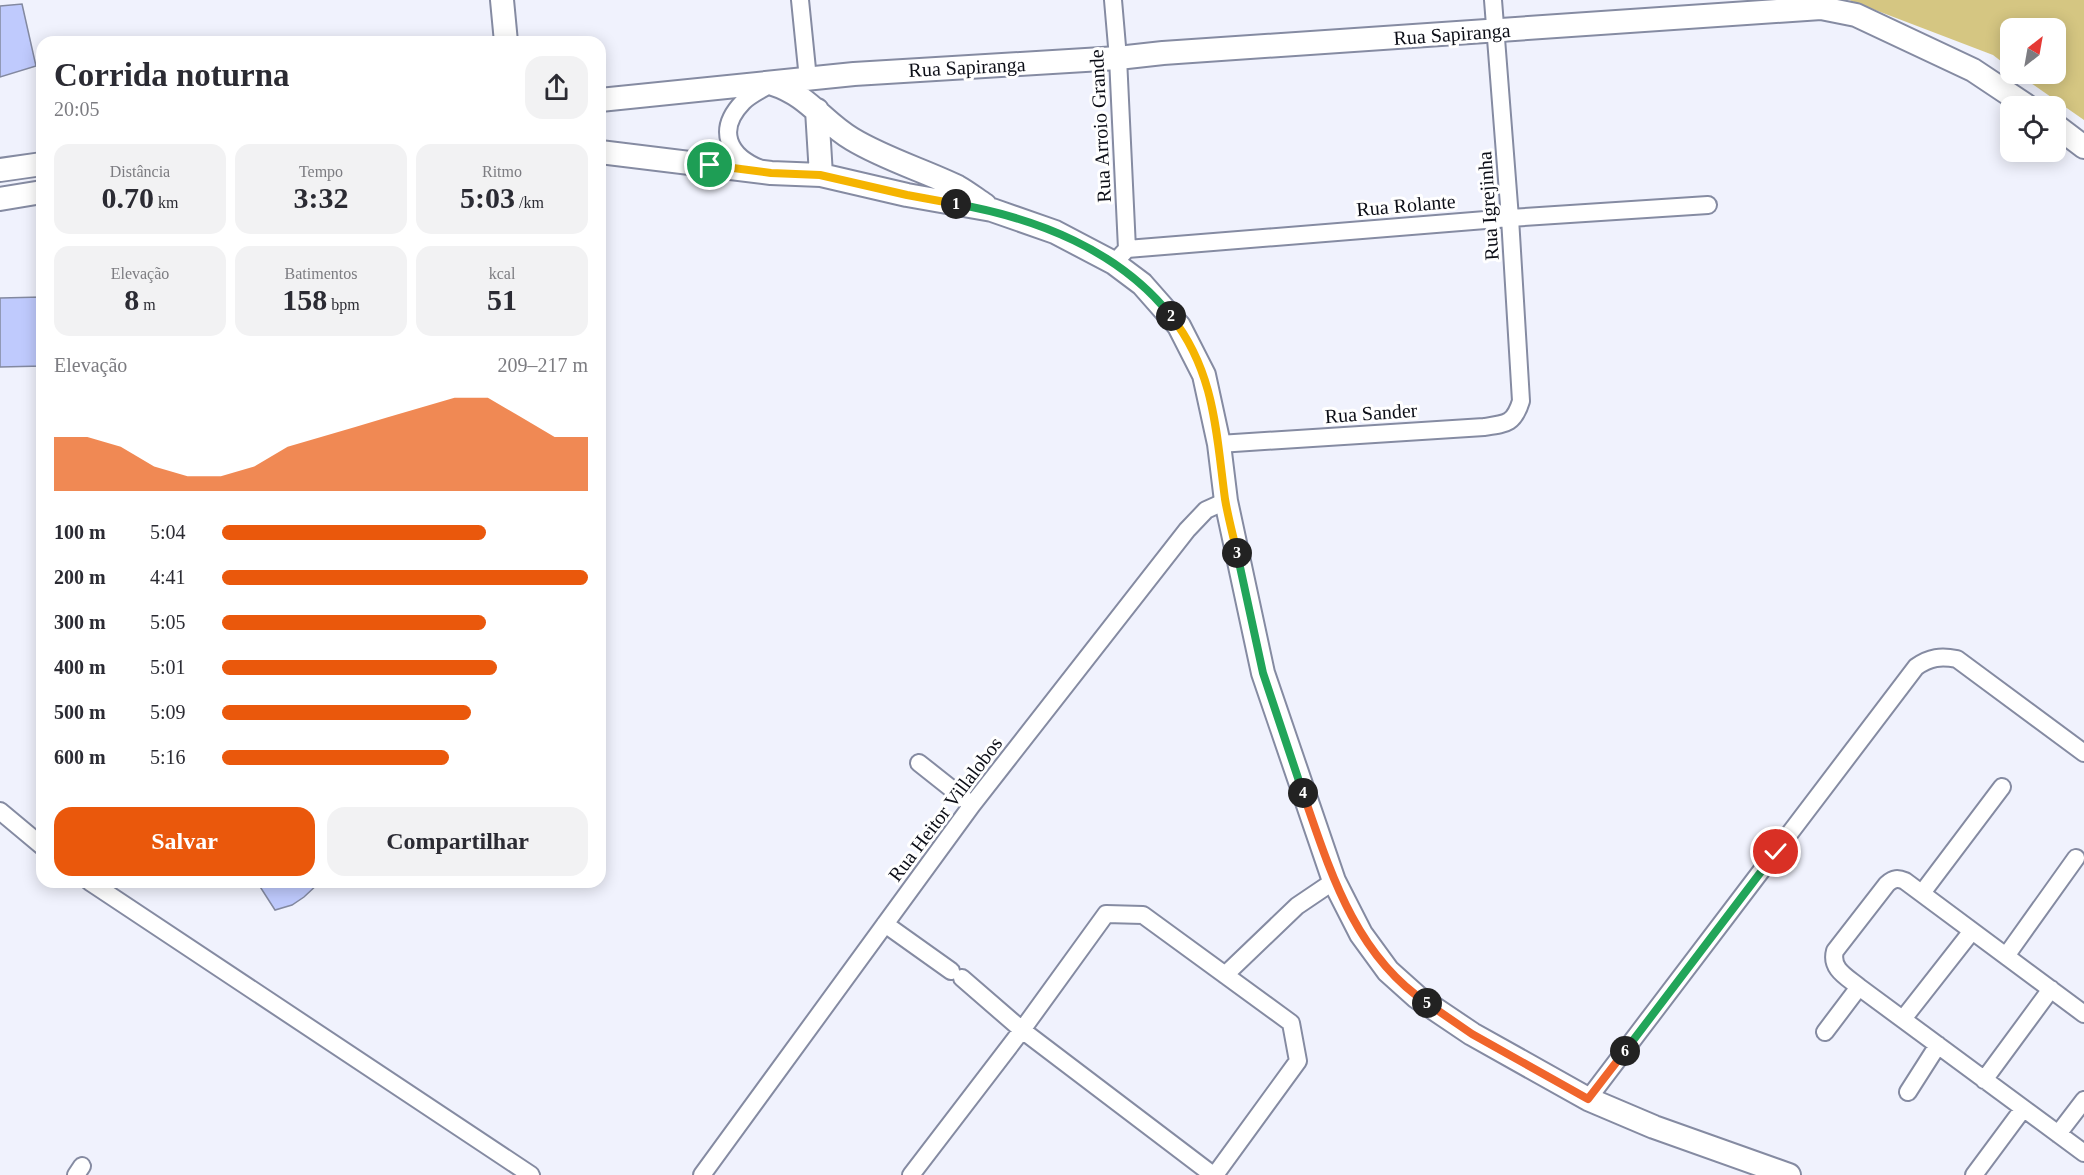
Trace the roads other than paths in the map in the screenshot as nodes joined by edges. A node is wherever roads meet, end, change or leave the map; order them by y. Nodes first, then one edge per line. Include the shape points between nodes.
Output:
1 (502, 0) edge
2 (800, 0) edge
3 (1113, 0) edge
4 (1493, 0) edge
5 (1496, 31) junction
6 (505, 36) edge
7 (1118, 58) junction
8 (854, 74) junction
9 (808, 79) junction
10 (772, 83) junction
11 (2012, 96) edge
12 (606, 99) edge
13 (817, 110) junction
14 (2066, 134) edge
15 (2084, 147) edge
16 (606, 153) edge
17 (36, 165) edge
18 (0, 170) edge
19 (771, 173) junction
20 (820, 175) junction
21 (36, 193) edge
22 (0, 199) edge
23 (1708, 205) dead end
24 (992, 210) junction
25 (1510, 218) junction
26 (1121, 256) junction
27 (1518, 410) joint
28 (1219, 444) junction
29 (1226, 501) junction
30 (2084, 753) edge
31 (918, 763) dead end
32 (2002, 787) dead end
33 (972, 805) junction
34 (0, 811) edge
35 (36, 841) edge
36 (2076, 858) dead end
37 (1334, 882) junction
38 (99, 888) edge
39 (1922, 893) junction
40 (885, 924) junction
41 (1972, 931) junction
42 (2006, 956) junction
43 (1225, 975) junction
44 (1859, 987) junction
45 (2051, 989) junction
46 (2084, 1014) edge
47 (1903, 1020) junction
48 (1022, 1030) junction
49 (1826, 1032) dead end
50 (1938, 1045) junction
51 (1984, 1080) junction
52 (1908, 1092) dead end
53 (1588, 1099) junction
54 (2084, 1100) edge
55 (2023, 1109) junction
56 (2058, 1134) junction
57 (2084, 1153) edge
58 (919, 1172) edge
59 (531, 1175) edge
60 (702, 1175) edge
61 (1214, 1175) edge
62 (1789, 1175) edge
63 (1974, 1175) edge

1 - 6 main road
2 - 9 street
3 - 7 street, Rua Arroio Grande
4 - 5 street, Rua Igrejinha
5 - 7 main road, Rua Sapiranga
5 - 11 main road, Rua Sapiranga via 1821,8 1856,15 1973,70
5 - 25 street, Rua Igrejinha
7 - 8 main road, Rua Sapiranga
7 - 26 street, Rua Arroio Grande
8 - 9 main road, Rua Sapiranga
8 - 13 main road via 832,88
9 - 10 main road, Rua Sapiranga
10 - 12 main road, Rua Sapiranga
10 - 13 main road via 789,89
10 - 19 street via 744,100 728,125 734,151 745,162
13 - 20 main road
13 - 24 main road via 862,145 960,188
14 - 15 main road
16 - 19 main road
17 - 18 main road
19 - 20 main road
20 - 24 main road
21 - 22 main road
23 - 25 street, Rua Rolante
24 - 26 main road
25 - 26 street, Rua Rolante
25 - 27 street, Rua Igrejinha via 1521,401
26 - 28 main road via 1179,326 1194,352 1204,375
27 - 28 street, Rua Sander via 1505,424 1484,427
28 - 29 main road
29 - 33 street, Rua Heitor Villalobos via 1206,510 1186,530
29 - 37 main road via 1263,673
30 - 53 street via 1957,659 1927,659 1916,667
31 - 33 street
32 - 39 street
33 - 40 street, Rua Heitor Villalobos
34 - 35 street
36 - 42 street
37 - 43 street via 1297,906
37 - 53 main road via 1361,934 1400,983 1472,1034
38 - 59 street
39 - 41 street
39 - 44 street via 1905,880 1892,879 1835,951 1834,964
40 - 48 street via 956,974
40 - 60 street, Rua Heitor Villalobos
41 - 42 street
41 - 47 street
42 - 45 street
43 - 48 street via 1143,915 1106,914
43 - 61 street via 1292,1023 1298,1061
44 - 47 street
44 - 49 street
45 - 46 street
45 - 51 street
47 - 50 street
48 - 58 street
48 - 61 street
50 - 51 street
50 - 52 street
51 - 55 street
53 - 62 main road
54 - 56 street
55 - 56 street
55 - 63 street
56 - 57 street

